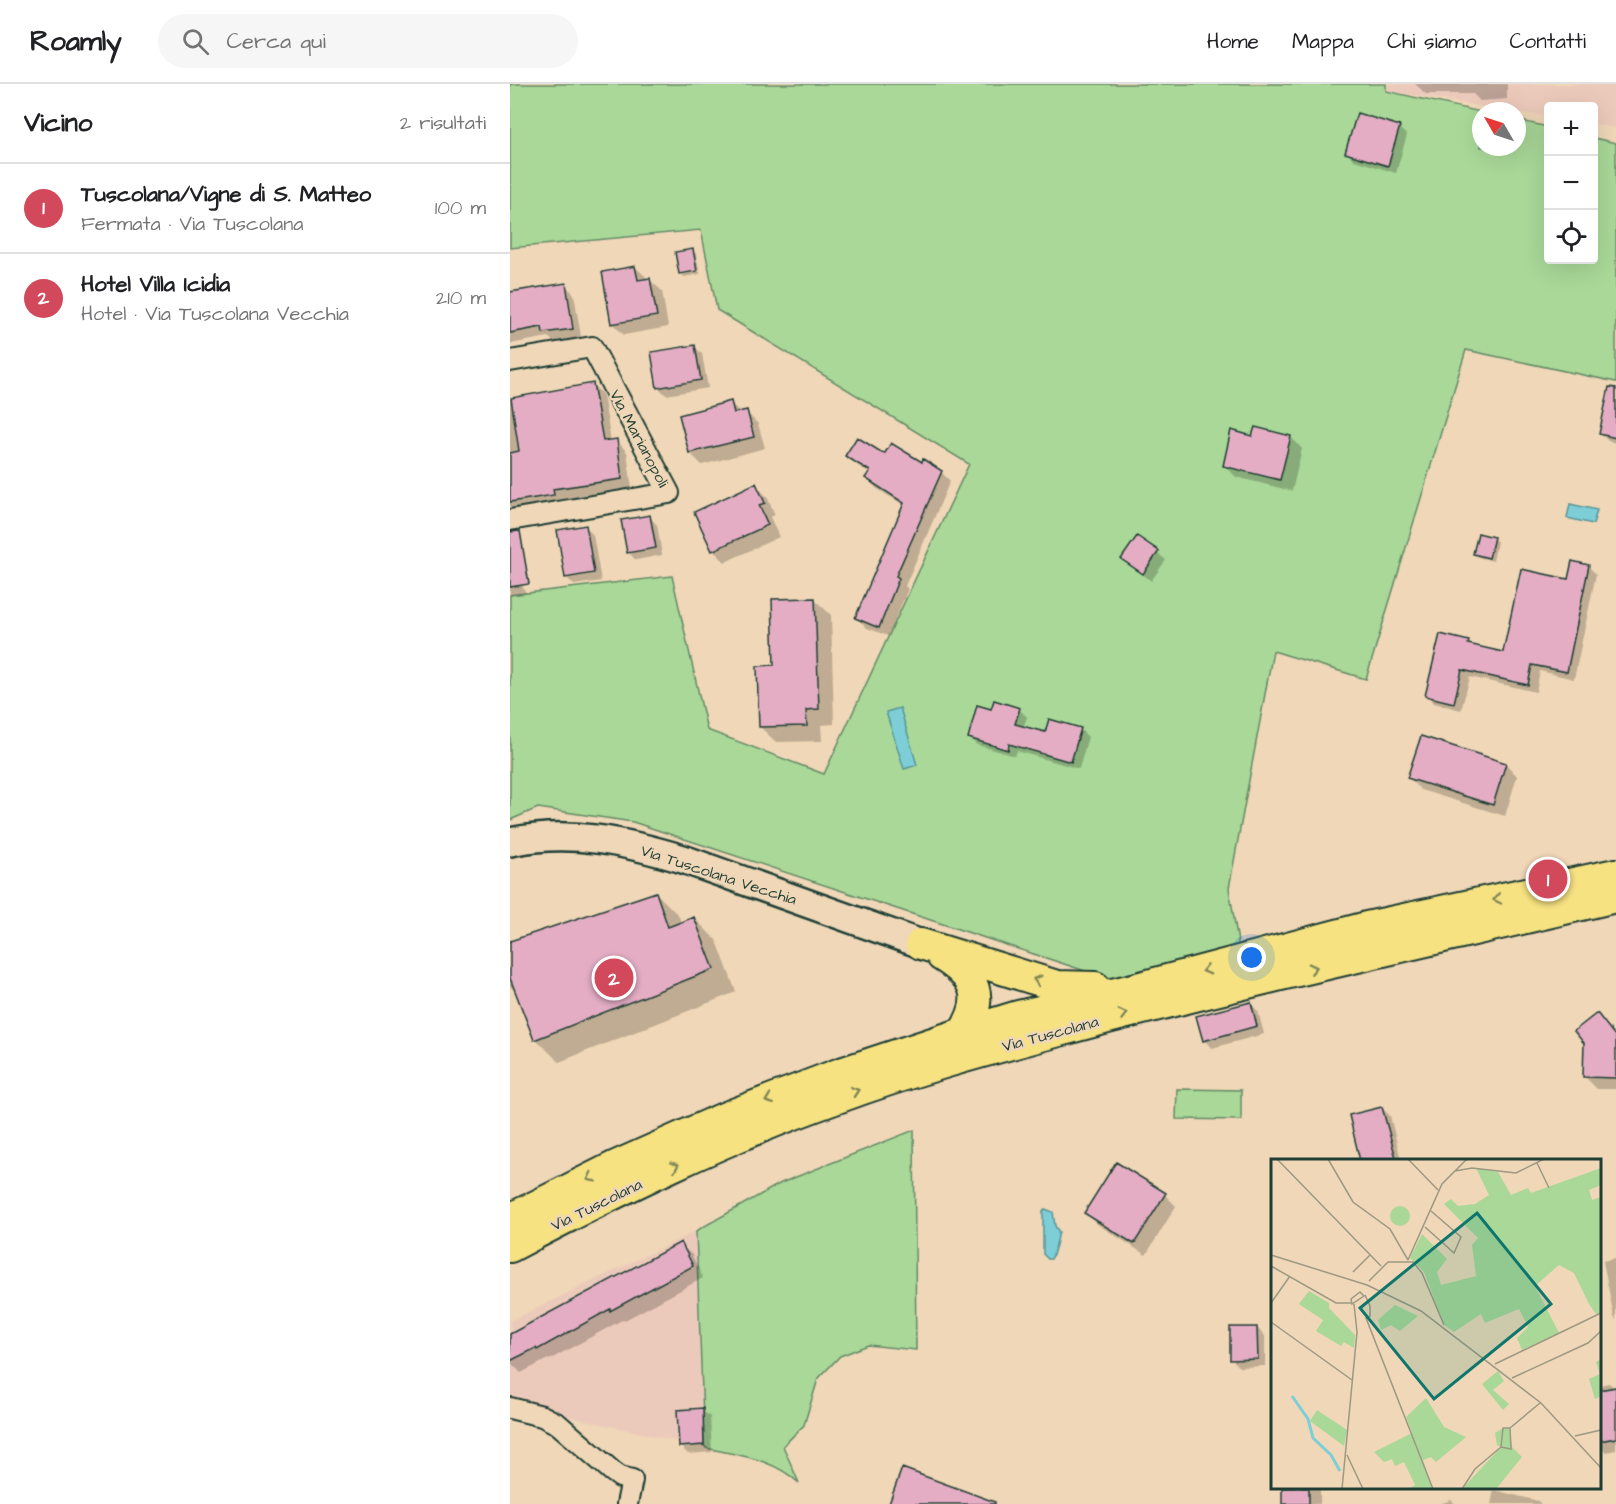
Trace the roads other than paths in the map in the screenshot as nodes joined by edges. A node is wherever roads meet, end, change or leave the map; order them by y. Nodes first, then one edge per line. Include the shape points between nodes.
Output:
1 (510, 361) edge
2 (510, 520) edge
3 (510, 842) edge
4 (1616, 874) edge
5 (1616, 897) edge
6 (921, 944) junction
7 (1137, 988) junction
8 (963, 1033) junction
9 (510, 1219) edge
10 (510, 1247) edge
11 (510, 1408) edge
12 (627, 1504) edge

1 - 2 street, Via Marianopoli via 592,346 669,494
3 - 6 main road, Via Tuscolana Vecchia via 575,836 652,850
4 -> 7 main road, Via Tuscolana via 1367,927
10 -> 5 main road, Via Tuscolana via 747,1134 900,1076 1138,1010
7 -> 6 main road via 1058,986
6 - 8 main road via 958,967 974,985 975,1007
7 - 8 main road, Via Tuscolana
8 -> 9 main road, Via Tuscolana via 726,1116
11 - 12 street via 558,1424 612,1471 632,1480

